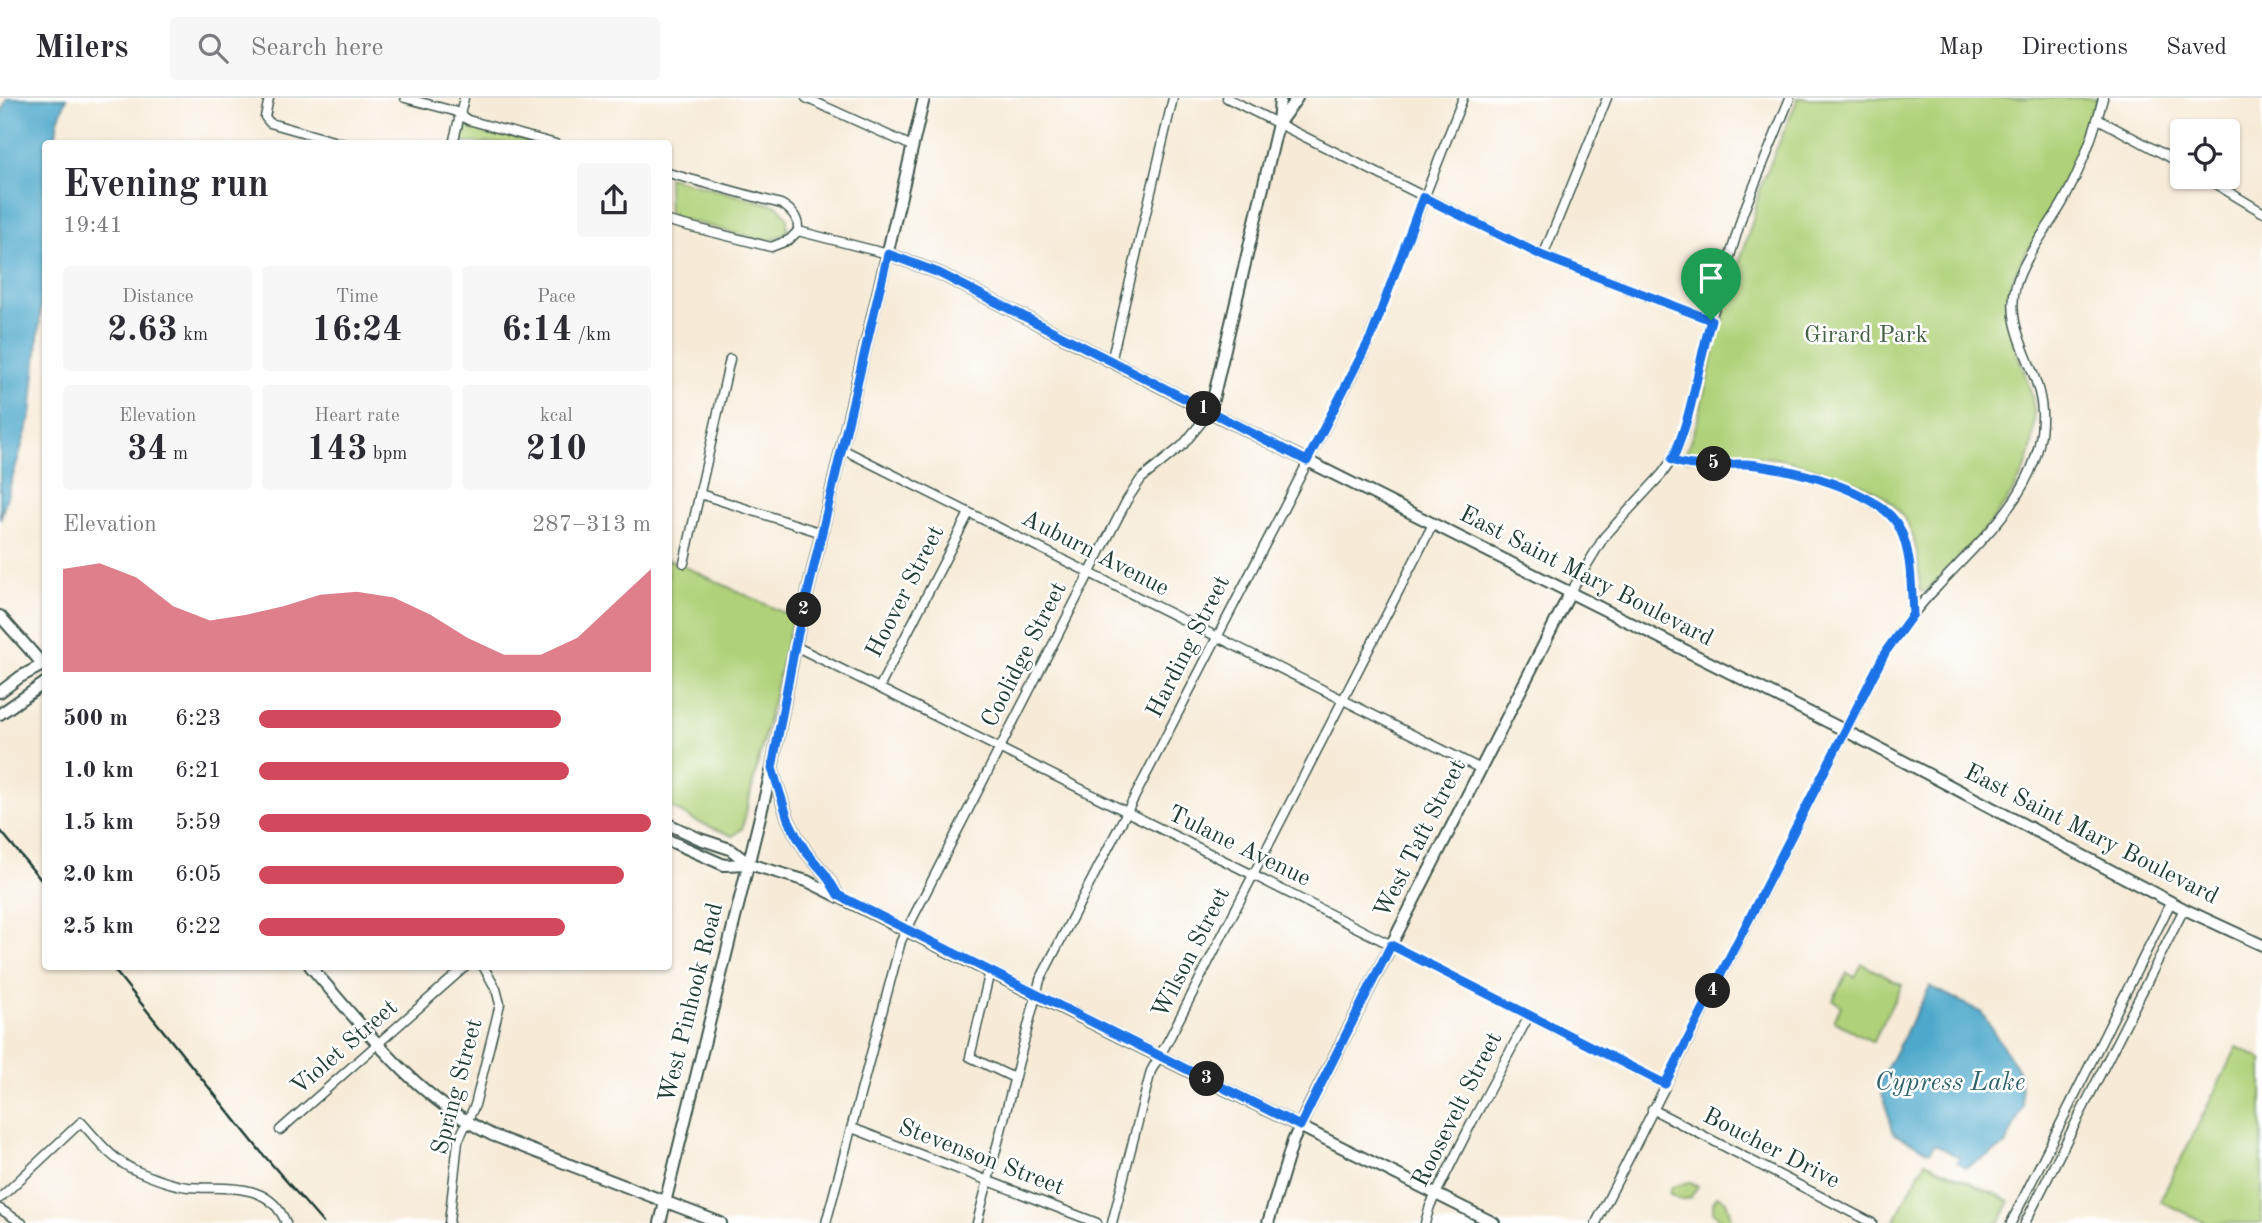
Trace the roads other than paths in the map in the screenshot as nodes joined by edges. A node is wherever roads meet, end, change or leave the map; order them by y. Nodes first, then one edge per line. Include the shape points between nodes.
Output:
1 (269, 98) edge
2 (405, 98) edge
3 (464, 98) edge
4 (806, 98) edge
5 (923, 98) edge
6 (1173, 98) edge
7 (1227, 98) edge
8 (1280, 98) edge
9 (1297, 98) edge
10 (1463, 98) edge
11 (1608, 98) edge
12 (1790, 98) edge
13 (2103, 98) edge
14 (460, 114) junction
15 (2098, 118) junction
16 (1278, 124) junction
17 (330, 140) edge
18 (454, 140) edge
19 (541, 140) edge
20 (912, 146) junction
21 (2170, 157) edge
22 (672, 174) edge
23 (2226, 189) edge
24 (1423, 197) junction
25 (2261, 208) edge
26 (672, 222) edge
27 (798, 231) junction
28 (888, 254) junction
29 (1543, 256) junction
30 (1711, 320) junction
31 (730, 359) dead end
32 (1111, 362) junction
33 (1210, 412) junction
34 (842, 449) junction
35 (1672, 460) junction
36 (1307, 461) junction
37 (700, 494) junction
38 (969, 513) junction
39 (1433, 524) junction
40 (822, 533) junction
41 (684, 563) dead end
42 (1091, 573) junction
43 (1570, 593) junction
44 (1913, 614) junction
45 (0, 616) edge
46 (1216, 637) junction
47 (795, 646) junction
48 (42, 662) edge
49 (42, 666) edge
50 (42, 685) edge
51 (878, 688) junction
52 (0, 692) edge
53 (1342, 699) junction
54 (0, 714) edge
55 (1846, 731) junction
56 (1000, 750) junction
57 (772, 768) junction
58 (1481, 769) junction
59 (1126, 812) junction
60 (672, 826) edge
61 (672, 842) edge
62 (749, 864) junction
63 (1253, 875) junction
64 (838, 895) junction
65 (2171, 902) junction
66 (2184, 909) junction
67 (907, 929) junction
68 (1391, 945) junction
69 (2262, 945) edge
70 (2139, 965) junction
71 (314, 970) edge
72 (462, 970) edge
73 (485, 970) edge
74 (990, 971) junction
75 (2152, 972) junction
76 (1035, 993) junction
77 (1530, 1016) junction
78 (379, 1044) junction
79 (1159, 1055) junction
80 (1014, 1078) junction
81 (1665, 1084) junction
82 (2074, 1100) junction
83 (2084, 1106) junction
84 (1652, 1109) junction
85 (467, 1123) junction
86 (1300, 1126) junction
87 (852, 1128) junction
88 (280, 1130) dead end
89 (987, 1181) junction
90 (1436, 1194) junction
91 (0, 1198) edge
92 (665, 1200) junction
93 (0, 1209) edge
94 (22, 1223) edge
95 (286, 1223) edge
96 (449, 1223) edge
97 (660, 1223) edge
98 (721, 1223) edge
99 (826, 1223) edge
100 (977, 1223) edge
101 (1097, 1223) edge
102 (1112, 1223) edge
103 (1268, 1223) edge
104 (1425, 1223) edge
105 (1494, 1223) edge
106 (1596, 1223) edge
107 (1872, 1223) edge
108 (2011, 1223) edge
109 (2025, 1223) edge

1 - 17 street via 265,117 270,123
2 - 14 street
3 - 14 street
4 - 20 street
5 - 20 street, West Pinhook Road
6 - 32 street
7 - 16 street
8 - 16 street, Coolidge Street
9 - 16 street, Coolidge Street
10 - 24 street, Harding Street
11 - 29 street
12 - 30 street via 1743,213
13 - 15 street
14 - 18 street
14 - 19 street
15 - 21 street
15 - 44 street via 2075,179 2019,276 2012,300 2015,327 2042,413 2029,474 2006,512
16 - 24 street
16 - 33 street, Coolidge Street
20 - 28 street, West Pinhook Road
22 - 27 street via 781,204 794,215
23 - 25 street
24 - 29 street
24 - 36 street, Harding Street via 1372,335
26 - 27 street via 771,247
27 - 28 street
28 - 32 street, East Saint Mary Boulevard via 939,273
28 - 34 street, West Pinhook Road
29 - 30 street
30 - 35 street via 1690,415
31 - 37 street
32 - 33 street, East Saint Mary Boulevard
33 - 36 street, East Saint Mary Boulevard
33 - 42 street, Coolidge Street via 1183,445 1141,479
34 - 38 street, Auburn Avenue
34 - 40 street, West Pinhook Road
35 - 43 street via 1604,537
35 - 44 street via 1691,466 1723,463 1773,468 1871,499 1889,512 1904,538
36 - 39 street, East Saint Mary Boulevard
36 - 46 street, Harding Street
37 - 40 street
37 - 41 street
38 - 42 street, Auburn Avenue
38 - 51 street, Hoover Street
39 - 43 street, East Saint Mary Boulevard
39 - 53 street, Wilson Street
40 - 47 street, West Pinhook Road
42 - 46 street, Auburn Avenue
42 - 56 street, Coolidge Street
43 - 55 street, East Saint Mary Boulevard
43 - 58 street, West Taft Street
44 - 55 street via 1886,651
45 - 48 street
46 - 53 street, Auburn Avenue
46 - 59 street, Harding Street
47 - 51 street, Tulane Avenue
47 - 57 street, West Pinhook Road
49 - 52 street
50 - 54 street
51 - 56 street, Tulane Avenue
53 - 58 street, Auburn Avenue
53 - 63 street, Wilson Street
55 - 65 street, East Saint Mary Boulevard
55 - 81 street
56 - 59 street, Tulane Avenue
56 - 67 street, Coolidge Street
57 - 62 street, West Pinhook Road
57 - 64 street via 796,835
58 - 68 street, West Taft Street
59 - 63 street, Tulane Avenue
59 - 76 street, Harding Street
60 - 62 street via 730,849
61 - 62 street via 724,865
62 - 64 street
62 - 92 street, West Pinhook Road
63 - 68 street, Tulane Avenue
63 - 79 street, Wilson Street
64 - 67 street
65 - 66 street, East Saint Mary Boulevard
65 - 70 street
66 - 69 street, East Saint Mary Boulevard
66 - 75 street
67 - 74 street
67 - 87 street, Coolidge Street
68 - 77 street, Tulane Avenue
68 - 86 street, West Taft Street
70 - 75 street
70 - 82 street
71 - 78 street
72 - 78 street, Violet Street
73 - 85 street, Spring Street via 500,1004
74 - 76 street
74 - 80 street via 970,1057
75 - 83 street
76 - 79 street
76 - 80 street, Harding Street
77 - 81 street, Tulane Avenue
77 - 90 street, Roosevelt Street
78 - 85 street via 423,1089
78 - 88 street, Violet Street
79 - 86 street
79 - 102 street, Wilson Street
80 - 89 street, Harding Street
81 - 84 street
82 - 83 street
82 - 108 street
83 - 109 street
84 - 106 street
84 - 107 street, Boucher Drive
85 - 92 street
85 - 96 street, Spring Street via 458,1141
86 - 90 street
86 - 103 street, West Taft Street
87 - 89 street, Stevenson Street
87 - 99 street, Coolidge Street
89 - 100 street, Harding Street
89 - 101 street, Stevenson Street
90 - 104 street, Roosevelt Street
90 - 105 street
91 - 95 street via 81,1122 113,1156 139,1172 184,1186 258,1192 275,1204
92 - 97 street, West Pinhook Road
92 - 98 street
93 - 94 street

